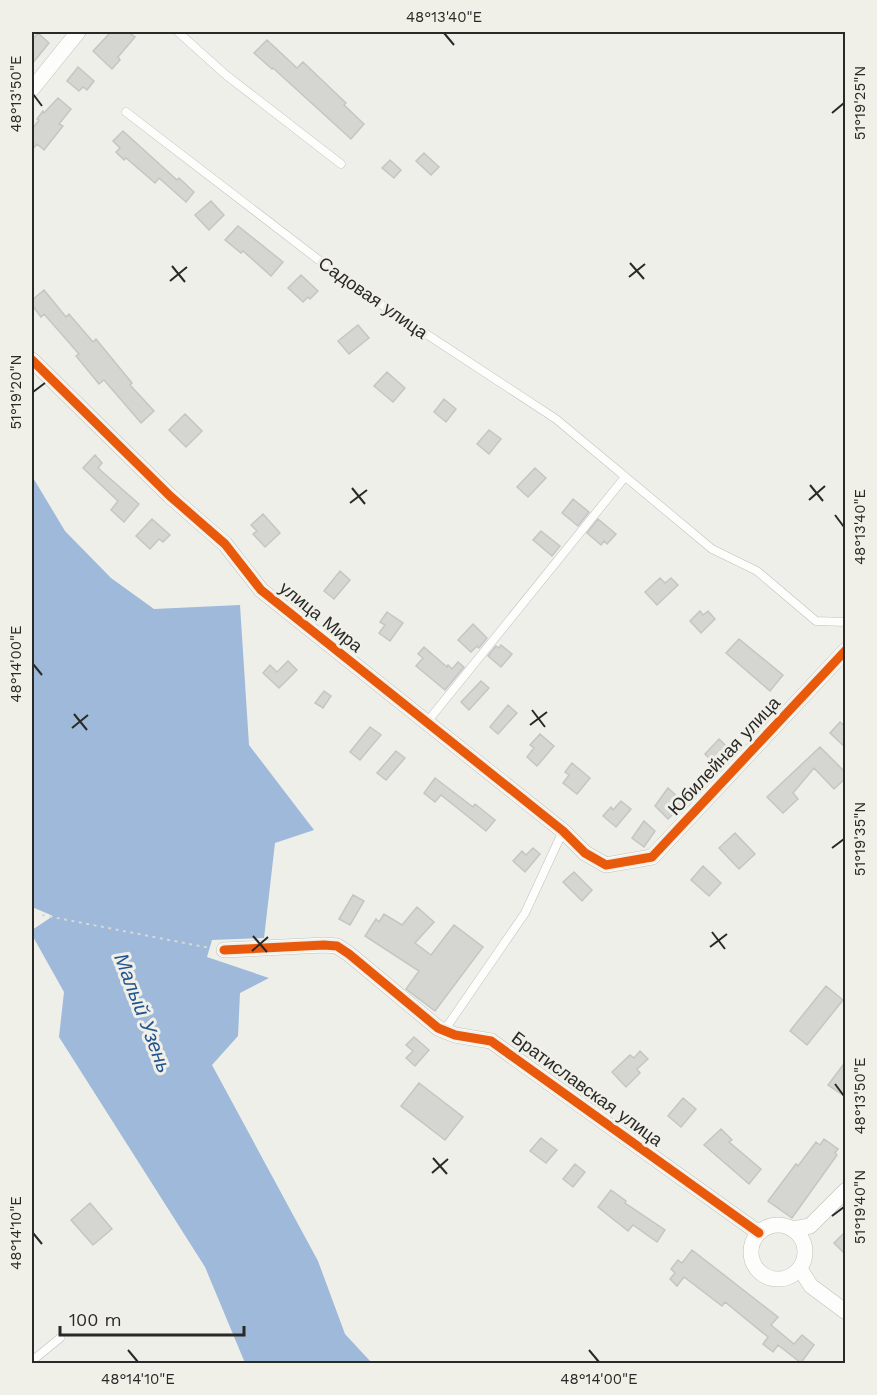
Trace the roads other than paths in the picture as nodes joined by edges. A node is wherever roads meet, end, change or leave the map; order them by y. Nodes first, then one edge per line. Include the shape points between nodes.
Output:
1 (78, 32) edge
2 (178, 32) edge
3 (32, 89) edge
4 (126, 112) dead end
5 (341, 164) dead end
6 (32, 360) edge
7 (625, 477) junction
8 (846, 622) edge
9 (846, 650) edge
10 (427, 722) junction
11 (563, 831) junction
12 (616, 864) joint
13 (224, 951) road end
14 (448, 1025) dead end
15 (846, 1190) edge
16 (793, 1229) junction
17 (759, 1233) junction
18 (800, 1269) junction
19 (846, 1312) edge
20 (60, 1338) dead end
21 (32, 1361) edge

1 - 3 street
2 - 5 lane via 226,75
4 - 7 lane, Садовая улица via 350,284 556,419
6 - 10 street, улица Мира via 170,496 225,544 261,590
7 - 8 lane, Садовая улица via 712,549 757,571 816,621
7 - 10 lane
9 - 12 street, Юбилейная улица via 652,857
10 - 11 street, улица Мира
11 - 12 street, улица Мира via 585,853 606,865
11 - 14 lane via 525,913
13 - 17 street, Братиславская улица via 336,946 438,1028 491,1041
15 - 16 street via 810,1226
16 - 17 street via 775,1225
16 - 18 street via 800,1235 806,1252
17 - 18 street via 753,1241 752,1258 761,1274 779,1280
18 - 19 street via 811,1286
20 - 21 lane

